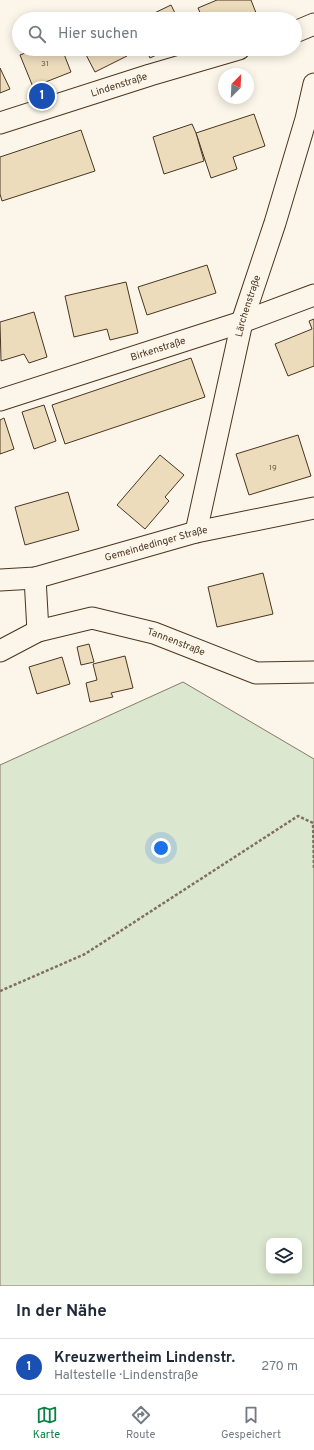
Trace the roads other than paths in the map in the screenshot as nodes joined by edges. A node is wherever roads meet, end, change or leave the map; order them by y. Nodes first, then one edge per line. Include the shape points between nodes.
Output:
1 (314, 24) edge
2 (302, 29) edge
3 (215, 56) edge
4 (314, 84) edge
5 (0, 123) edge
6 (314, 295) edge
7 (242, 322) junction
8 (0, 400) edge
9 (314, 508) edge
10 (196, 532) junction
11 (35, 578) junction
12 (0, 580) edge
13 (38, 631) junction
14 (0, 651) edge
15 (314, 672) edge

1 - 2 street
3 - 5 street, Lindenstraße
4 - 7 street, Lärchenstraße via 275,223
6 - 7 street, Birkenstraße
7 - 8 street, Birkenstraße
7 - 10 street, Lärchenstraße
9 - 10 street, Gemeindedinger Straße
10 - 11 street, Gemeindedinger Straße
11 - 12 street, Gemeindedinger Straße
11 - 13 street
13 - 14 street, Tannenstraße
13 - 15 street, Tannenstraße via 92,618 154,633 256,673

